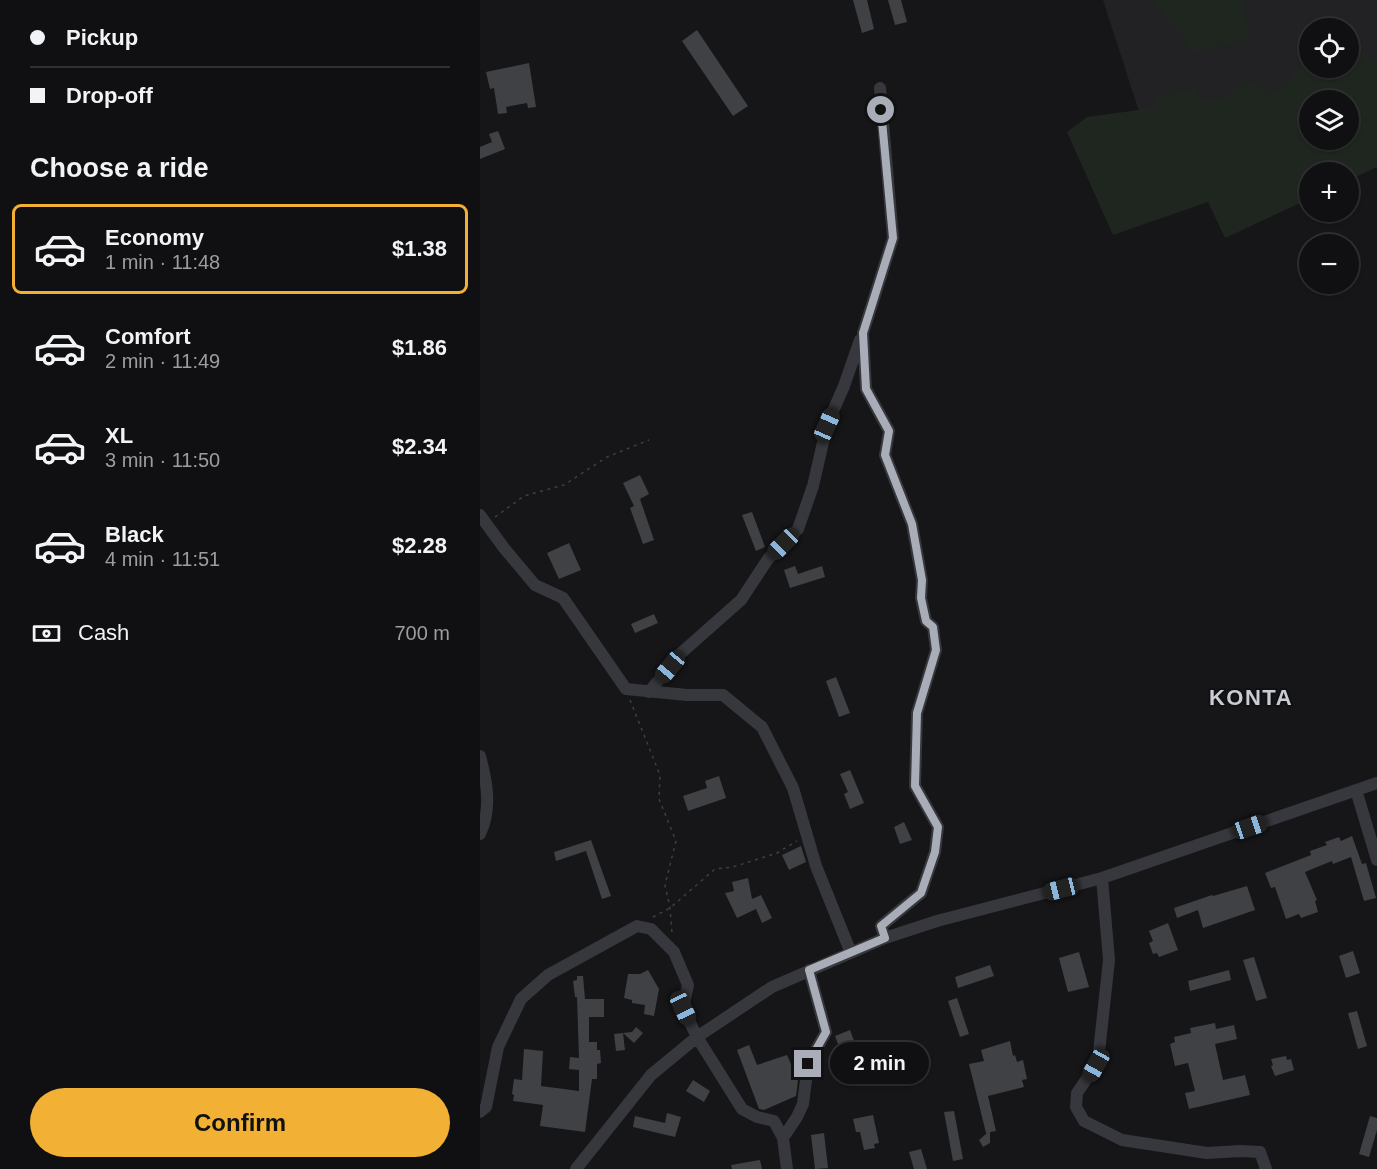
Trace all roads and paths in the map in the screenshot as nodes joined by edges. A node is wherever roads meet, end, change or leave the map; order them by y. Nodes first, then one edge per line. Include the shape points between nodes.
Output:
1 (880, 88) dead end
2 (863, 333) junction
3 (649, 440) dead end
4 (483, 519) edge
5 (626, 689) junction
6 (649, 692) junction
7 (480, 756) edge
8 (1377, 783) edge
9 (1356, 790) junction
10 (480, 834) edge
11 (807, 835) junction
12 (1377, 860) edge
13 (1102, 879) junction
14 (670, 908) junction
15 (653, 917) dead end
16 (885, 938) junction
17 (674, 952) junction
18 (851, 952) junction
19 (809, 970) junction
20 (696, 1037) junction
21 (480, 1112) edge
22 (783, 1138) junction
23 (576, 1169) edge
24 (786, 1169) edge
25 (1266, 1169) edge

1 - 2 street via 893,238
2 - 6 street via 827,425 798,529 768,559 741,600 680,654
2 - 16 street via 866,389 889,431 885,455 912,524 922,580 921,598 926,621 933,627 936,650 917,713 915,786 938,827 935,852 921,893 881,926
3 - 4 path via 608,457 564,485 524,496
4 - 5 street via 535,585 563,598
5 - 6 street
5 - 14 path via 660,775 659,799 676,841 665,885
6 - 11 street via 723,695 762,727 793,788
7 - 10 street via 488,786 486,821
8 - 9 street
9 - 12 street
9 - 13 street
11 - 14 path via 777,854 715,869
11 - 18 street
13 - 16 street
13 - 25 street via 1110,960 1096,1065 1077,1093 1076,1107 1084,1121 1122,1140 1207,1153 1260,1152
14 - 15 path
14 - 17 path
16 - 18 street
17 - 20 street via 688,985 683,1008
17 - 21 street via 651,929 637,926 548,975 521,999 498,1047 486,1107
18 - 19 street
19 - 20 street via 771,987
19 - 22 street via 826,1032 808,1064 803,1104
20 - 22 street via 741,1109 774,1121
20 - 23 street via 651,1075
22 - 24 street

